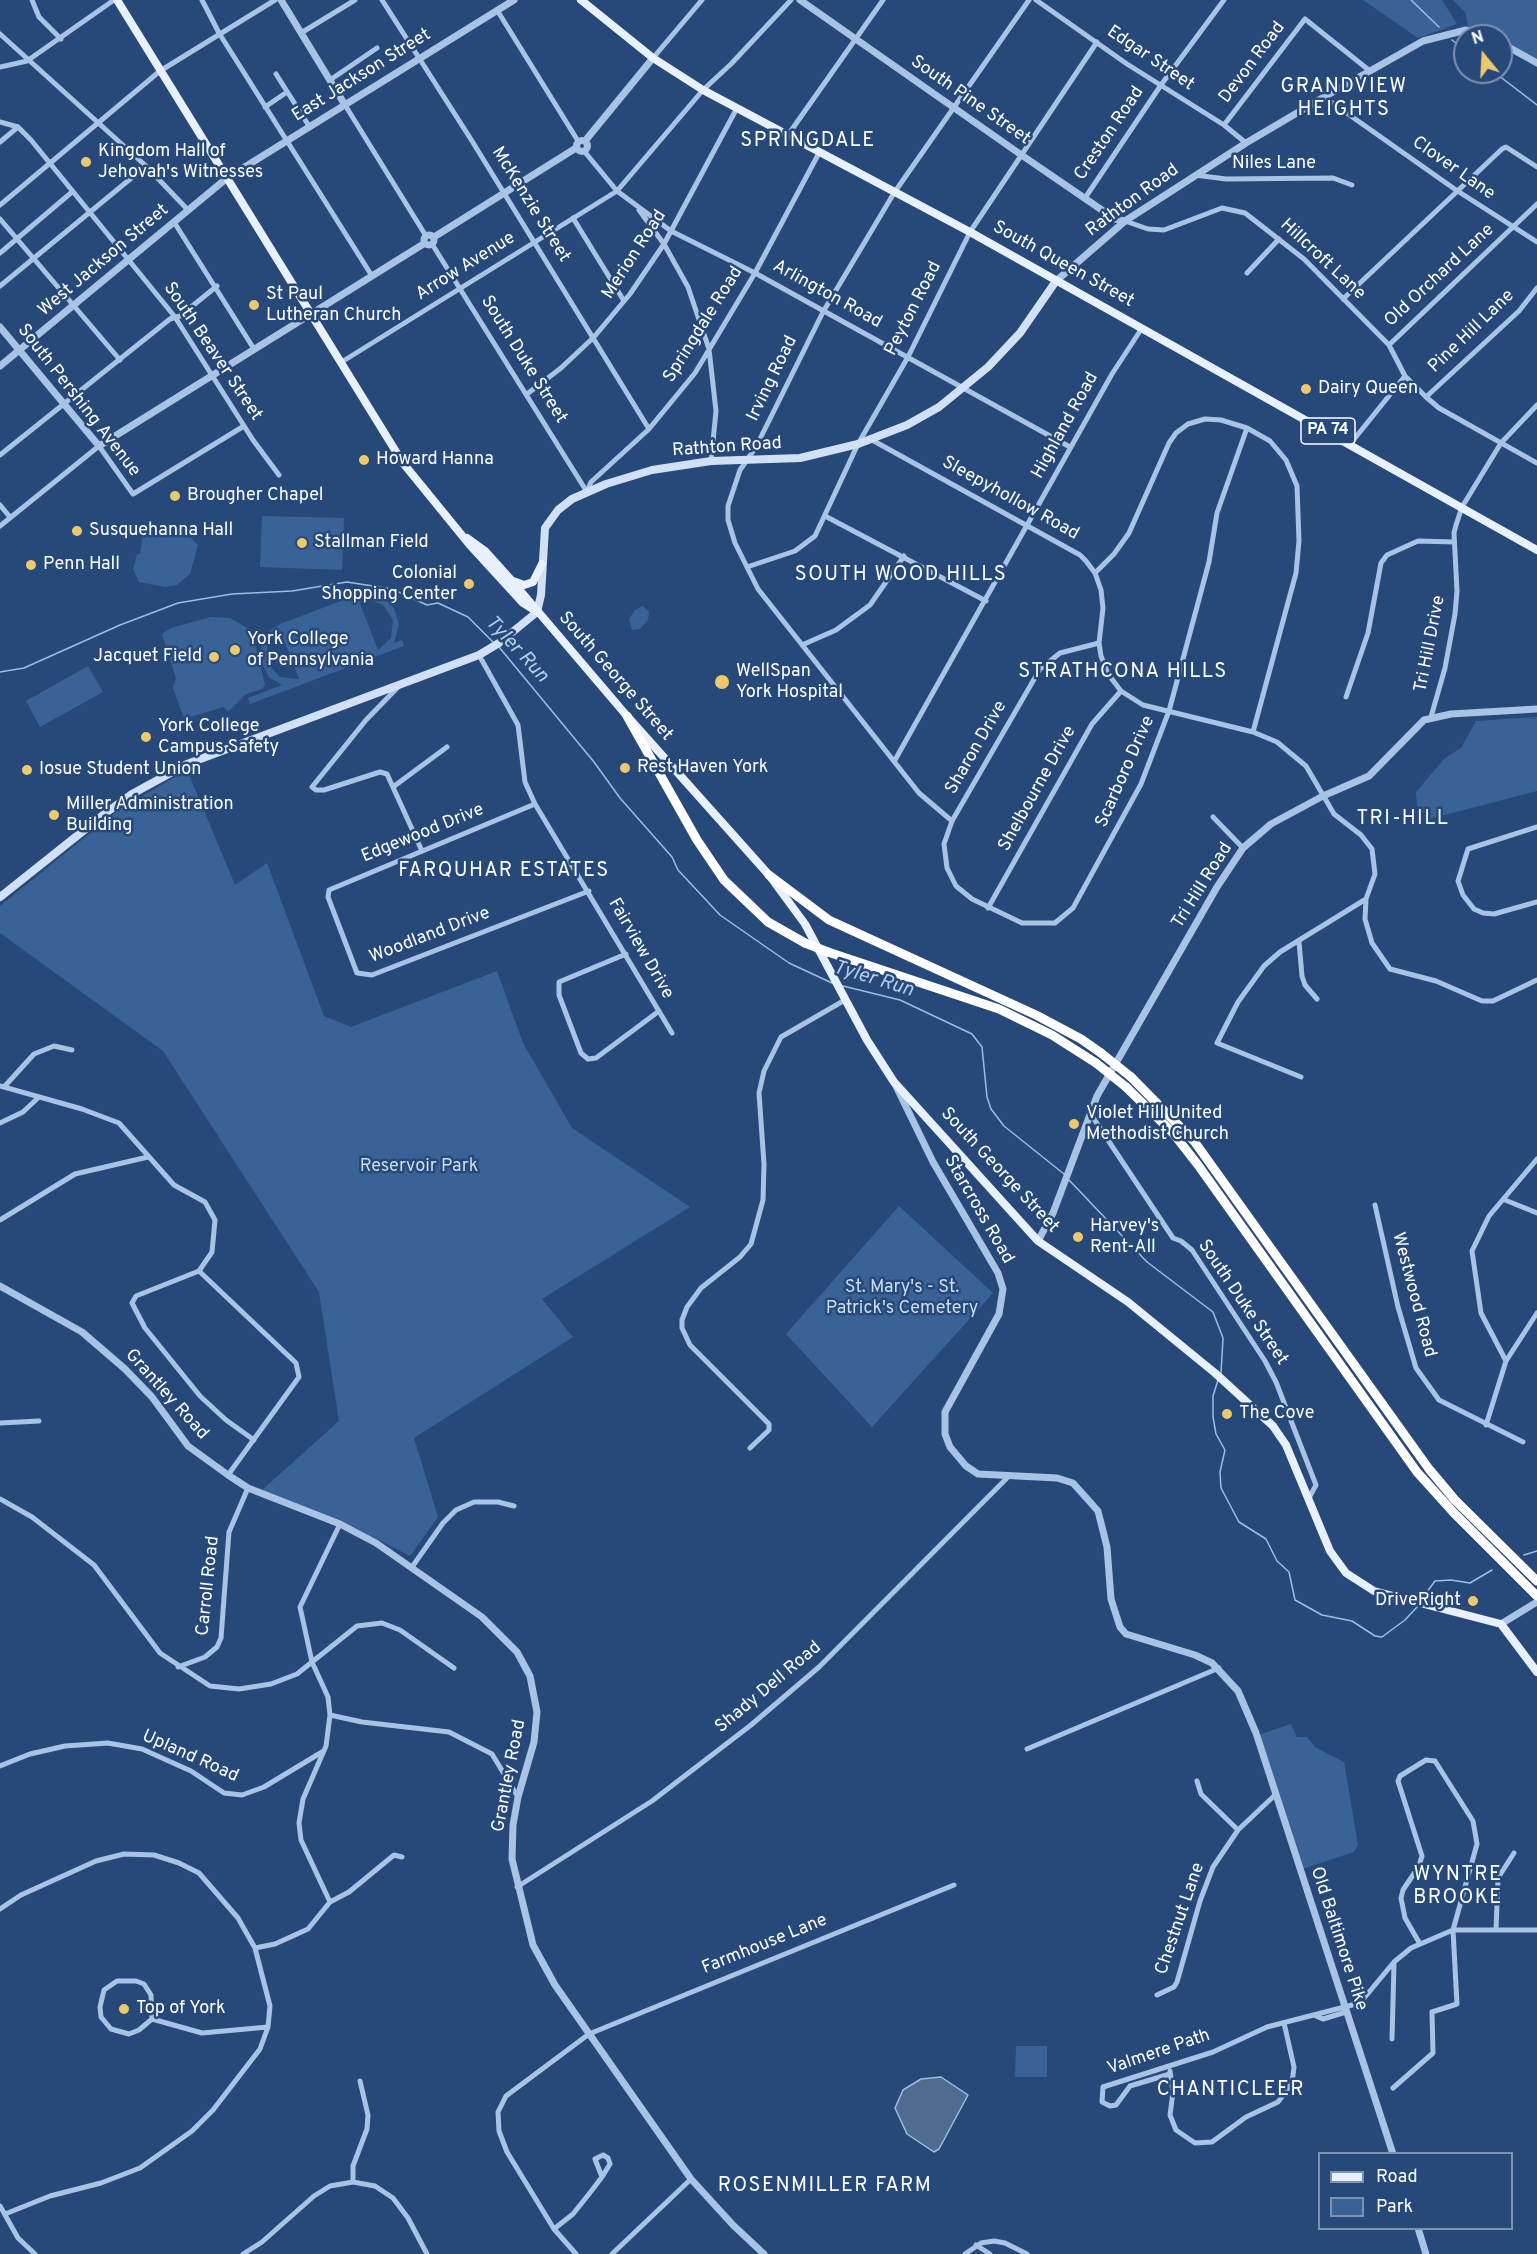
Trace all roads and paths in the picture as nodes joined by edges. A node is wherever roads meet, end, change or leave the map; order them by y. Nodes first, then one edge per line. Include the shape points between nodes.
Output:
1 (32, 0) edge
2 (116, 0) edge
3 (202, 0) edge
4 (275, 0) edge
5 (281, 0) edge
6 (355, 0) edge
7 (382, 0) edge
8 (514, 0) edge
9 (580, 0) edge
10 (702, 0) edge
11 (791, 0) edge
12 (800, 0) edge
13 (883, 0) edge
14 (1029, 0) edge
15 (1036, 0) edge
16 (1224, 0) edge
17 (497, 10) junction
18 (1453, 32) edge
19 (219, 33) junction
20 (301, 33) junction
21 (0, 34) edge
22 (61, 39) junction
23 (855, 39) junction
24 (1097, 42) junction
25 (377, 48) dead end
26 (1513, 50) edge
27 (653, 58) junction
28 (418, 59) junction
29 (27, 61) junction
30 (1537, 63) edge
31 (0, 68) edge
32 (160, 71) junction
33 (1370, 71) junction
34 (276, 74) dead end
35 (330, 80) junction
36 (1161, 85) junction
37 (702, 90) junction
38 (287, 92) junction
39 (1324, 97) junction
40 (345, 105) junction
41 (265, 106) junction
42 (737, 108) junction
43 (954, 108) junction
44 (0, 122) edge
45 (97, 124) junction
46 (1224, 125) junction
47 (309, 126) junction
48 (18, 127) junction
49 (788, 135) junction
50 (286, 140) junction
51 (0, 142) edge
52 (580, 143) junction
53 (1246, 143) junction
54 (584, 151) joint
55 (819, 153) junction
56 (1020, 154) junction
57 (48, 164) junction
58 (146, 166) junction
59 (1537, 167) edge
60 (1196, 175) junction
61 (226, 178) junction
62 (1352, 184) dead end
63 (1456, 190) junction
64 (617, 191) junction
65 (72, 192) junction
66 (504, 193) junction
67 (894, 193) junction
68 (1085, 198) junction
69 (635, 204) junction
70 (1537, 204) edge
71 (0, 205) edge
72 (189, 210) junction
73 (88, 212) junction
74 (573, 218) junction
75 (0, 219) edge
76 (1125, 221) junction
77 (174, 222) junction
78 (1513, 228) junction
79 (671, 231) junction
80 (970, 232) junction
81 (17, 239) junction
82 (1279, 239) junction
83 (429, 240) junction
84 (534, 241) junction
85 (1537, 242) edge
86 (664, 244) junction
87 (0, 253) edge
88 (34, 259) junction
89 (128, 260) junction
90 (755, 273) junction
91 (1247, 273) dead end
92 (372, 276) junction
93 (1056, 281) junction
94 (0, 286) edge
95 (217, 286) junction
96 (1537, 288) edge
97 (460, 289) junction
98 (1343, 299) junction
99 (624, 301) junction
100 (74, 305) junction
101 (823, 312) junction
102 (310, 315) junction
103 (175, 317) junction
104 (0, 327) edge
105 (1142, 328) junction
106 (594, 337) junction
107 (1389, 345) junction
108 (254, 349) junction
109 (709, 349) junction
110 (19, 350) junction
111 (908, 357) junction
112 (120, 360) junction
113 (340, 363) junction
114 (0, 366) edge
115 (212, 376) junction
116 (1405, 376) junction
117 (963, 388) junction
118 (527, 394) junction
119 (1426, 397) junction
120 (64, 404) junction
121 (1537, 405) edge
122 (244, 426) junction
123 (649, 429) junction
124 (1246, 429) junction
125 (872, 440) junction
126 (1351, 443) junction
127 (1501, 443) junction
128 (858, 444) junction
129 (99, 446) junction
130 (1070, 447) junction
131 (0, 455) edge
132 (711, 461) junction
133 (746, 461) junction
134 (1537, 463) edge
135 (279, 475) dead end
136 (587, 492) junction
137 (0, 505) edge
138 (1462, 507) junction
139 (825, 516) junction
140 (10, 517) junction
141 (0, 526) edge
142 (1029, 526) junction
143 (467, 538) junction
144 (1454, 542) junction
145 (1537, 550) edge
146 (904, 556) junction
147 (542, 564) junction
148 (747, 567) junction
149 (1095, 573) junction
150 (512, 581) junction
151 (986, 601) junction
152 (537, 612) junction
153 (1099, 643) junction
154 (802, 645) junction
155 (479, 654) junction
156 (403, 681) junction
157 (1121, 691) junction
158 (1346, 697) dead end
159 (1537, 709) edge
160 (1169, 711) junction
161 (627, 716) junction
162 (1431, 717) junction
163 (1253, 732) junction
164 (447, 747) dead end
165 (895, 760) junction
166 (393, 787) junction
167 (1323, 796) junction
168 (535, 804) junction
169 (1213, 817) dead end
170 (952, 821) junction
171 (1537, 827) edge
172 (1243, 848) junction
173 (422, 851) junction
174 (769, 874) junction
175 (589, 891) junction
176 (0, 897) edge
177 (328, 897) joint
178 (972, 899) joint
179 (1366, 899) junction
180 (1537, 902) edge
181 (988, 908) junction
182 (1299, 942) junction
183 (626, 954) junction
184 (1537, 980) edge
185 (1317, 999) dead end
186 (845, 1000) junction
187 (659, 1011) junction
188 (672, 1033) dead end
189 (72, 1050) dead end
190 (1301, 1077) dead end
191 (894, 1082) junction
192 (2, 1087) edge
193 (39, 1097) junction
194 (1089, 1111) junction
195 (0, 1123) edge
196 (148, 1156) junction
197 (1537, 1159) edge
198 (1505, 1200) junction
199 (1375, 1205) dead end
200 (1537, 1213) edge
201 (0, 1220) edge
202 (1038, 1241) junction
203 (199, 1271) junction
204 (0, 1286) edge
205 (1537, 1312) edge
206 (1506, 1361) junction
207 (39, 1421) dead end
208 (0, 1424) edge
209 (1486, 1425) junction
210 (254, 1440) junction
211 (1523, 1442) dead end
212 (750, 1448) dead end
213 (228, 1475) junction
214 (1010, 1475) junction
215 (248, 1488) junction
216 (1309, 1498) junction
217 (0, 1499) edge
218 (514, 1506) dead end
219 (339, 1524) junction
220 (412, 1567) junction
221 (1537, 1581) edge
222 (1537, 1596) edge
223 (1537, 1602) edge
224 (1501, 1624) junction
225 (312, 1662) junction
226 (178, 1667) junction
227 (454, 1668) dead end
228 (1219, 1668) junction
229 (1537, 1672) edge
230 (330, 1715) junction
231 (1256, 1733) joint
232 (1027, 1749) dead end
233 (323, 1751) junction
234 (0, 1766) edge
235 (1197, 1781) dead end
236 (1275, 1795) junction
237 (518, 1797) junction
238 (1238, 1830) junction
239 (1514, 1853) dead end
240 (402, 1857) dead end
241 (954, 1885) dead end
242 (517, 1887) junction
243 (330, 1902) junction
244 (0, 1909) edge
245 (1453, 1930) junction
246 (1496, 1930) junction
247 (1537, 1930) edge
248 (1420, 1944) junction
249 (255, 1948) junction
250 (1394, 1962) junction
251 (1157, 1995) dead end
252 (1345, 2009) junction
253 (152, 2019) junction
254 (1284, 2023) junction
255 (268, 2027) junction
256 (588, 2034) junction
257 (1392, 2039) dead end
258 (1169, 2066) junction
259 (1170, 2074) junction
260 (360, 2081) dead end
261 (1393, 2088) dead end
262 (1392, 2152) edge
263 (602, 2177) dead end
264 (691, 2179) junction
265 (353, 2182) junction
266 (0, 2206) edge
267 (5, 2214) junction
268 (554, 2229) junction
269 (1418, 2230) edge
270 (976, 2245) junction
271 (35, 2254) edge
272 (243, 2254) edge
273 (427, 2254) edge
274 (576, 2254) edge
275 (612, 2254) edge
276 (764, 2254) edge
277 (965, 2254) edge
278 (990, 2254) edge
279 (1027, 2254) edge
280 (1426, 2254) edge

1 - 22 street via 39,17
2 - 22 street
2 - 32 main road, South George Street
3 - 19 street
4 - 19 street
5 - 20 street, South Duke Street
6 - 20 street
7 - 28 street, McKenzie Street
8 - 17 street, East Jackson Street
9 - 27 main road, South Queen Street / PA 74
10 - 27 street
11 - 37 street, Arrow Avenue
12 - 23 street, South Pine Street
13 - 23 street
14 - 43 street, Irving Road
15 - 24 street, Edgar Street
16 - 36 street, Creston Road
17 - 28 street, East Jackson Street
17 - 52 street
18 - 33 street, Rathton Road via 1423,41
19 - 32 street
19 - 41 street
20 - 35 street, South Duke Street
21 - 29 street
22 - 29 street
23 - 43 street, South Pine Street
23 - 49 street
24 - 36 street, Edgar Street
24 - 56 street, Peyton Road
25 - 35 street
26 - 30 street
27 - 37 main road, South Queen Street / PA 74
27 - 52 street
28 - 40 street, East Jackson Street
28 - 66 street, McKenzie Street
29 - 31 street
29 - 45 street
32 - 45 street
32 - 61 main road, South George Street
33 - 39 street, Rathton Road
33 - 46 street, Devon Road via 1305,20
34 - 38 street
35 - 40 street, South Duke Street
36 - 46 street, Edgar Street
36 - 68 street, Creston Road
37 - 42 main road, South Queen Street / PA 74
37 - 64 street, Arrow Avenue
38 - 41 street
38 - 47 street
39 - 53 street, Rathton Road
39 - 63 street, Clover Lane
40 - 47 street, East Jackson Street
40 - 83 street, South Duke Street
41 - 50 street
42 - 49 main road, South Queen Street / PA 74
42 - 79 street, Merion Road
43 - 56 street, South Pine Street
43 - 67 street, Irving Road
44 - 48 street
45 - 57 street
45 - 58 street
46 - 53 street, Edgar Street
47 - 50 street, East Jackson Street
48 - 51 street
48 - 57 street, South Beaver Street
49 - 55 main road, South Queen Street / PA 74
50 - 61 street, East Jackson Street
50 - 92 street
52 - 54 street
52 - 66 street
53 - 60 street, Rathton Road
54 - 64 street, Arlington Road
55 - 67 main road, South Queen Street / PA 74
55 - 90 street, Springdale Road
56 - 68 street, South Pine Street
56 - 80 street, Peyton Road
57 - 65 street, South Beaver Street
57 - 71 street
58 - 72 street
58 - 73 street
59 - 63 street via 1506,147
60 - 62 street, Niles Lane via 1226,179 1333,178
60 - 76 street, Rathton Road
61 - 72 street, West Jackson Street
61 - 102 main road, South George Street
63 - 78 street, Clover Lane
63 - 98 street
64 - 69 street, Arlington Road
64 - 74 street, Arrow Avenue
65 - 73 street, South Beaver Street
65 - 81 street
66 - 83 street
66 - 84 street, McKenzie Street
67 - 80 main road, South Queen Street / PA 74
67 - 101 street, Irving Road
68 - 76 street, South Pine Street via 1115,219
69 - 79 street, Arlington Road
69 - 86 street
70 - 78 street, Old Orchard Lane
72 - 77 street, West Jackson Street
73 - 88 street
73 - 89 street, South Beaver Street
74 - 84 street, Arrow Avenue
74 - 99 street
75 - 81 street
76 - 82 street, Hillcroft Lane via 1164,230 1208,211 1234,209
76 - 93 street, Rathton Road
77 - 89 street, West Jackson Street
77 - 95 street
78 - 85 street, Clover Lane
78 - 107 street, Old Orchard Lane
79 - 86 street, Merion Road
79 - 90 street, Arlington Road
80 - 93 main road, South Queen Street / PA 74
80 - 111 street, Peyton Road
81 - 87 street
81 - 88 street
82 - 91 street
82 - 98 street, Hillcroft Lane
83 - 92 street
83 - 97 street, South Duke Street
84 - 97 street, Arrow Avenue
84 - 106 street, McKenzie Street
86 - 99 street, Merion Road
86 - 109 street via 688,287
88 - 94 street
88 - 100 street
89 - 100 street, West Jackson Street
89 - 103 street, South Beaver Street
90 - 101 street, Arlington Road
90 - 109 street, Springdale Road
92 - 102 street
93 - 105 main road, South Queen Street / PA 74
93 - 117 main road, Rathton Road via 1020,333
95 - 103 street
95 - 108 street
96 - 119 street, Pine Hill Lane via 1519,311
97 - 113 street, Arrow Avenue
97 - 118 street, South Duke Street
98 - 107 street, Hillcroft Lane
99 - 106 street, Merion Road
100 - 110 street, West Jackson Street
100 - 112 street
101 - 111 street, Arlington Road
101 - 133 street, Irving Road
102 - 108 street
102 - 113 main road, South George Street
103 - 112 street
103 - 115 street, South Beaver Street
104 - 110 street, South Pershing Avenue
105 - 126 main road, South Queen Street / PA 74
105 - 130 street, Highland Road
106 - 118 street, Merion Road
106 - 123 street, McKenzie Street
107 - 116 street, Hillcroft Lane
108 - 115 street
109 - 123 street, Springdale Road
109 - 132 street via 716,411
110 - 114 street, West Jackson Street
110 - 120 street, South Pershing Avenue
111 - 117 street, Arlington Road
111 - 128 street, Peyton Road
112 - 120 street
113 - 143 main road, South George Street via 403,463
115 - 122 street, South Beaver Street
115 - 129 street
116 - 119 street, Hillcroft Lane
116 - 126 street
117 - 125 main road, Rathton Road via 907,425
117 - 130 street, Arlington Road
118 - 136 street, South Duke Street
119 - 127 street, Hillcroft Lane
120 - 129 street, South Pershing Avenue
120 - 131 street
121 - 127 street, Tri Hill Drive
122 - 129 street, South Pershing Avenue via 133,494
122 - 135 street, South Beaver Street
123 - 136 street, Springdale Road via 591,482
124 - 149 street via 1231,422 1205,419 1176,433 1129,533
124 - 160 street, Scarboro Drive via 1217,513 1209,562
124 - 163 street via 1270,441 1291,469 1298,500 1299,541 1296,573
125 - 128 main road, Rathton Road
125 - 142 street, Sleepyhollow Road
126 - 138 main road, South Queen Street / PA 74
127 - 134 street, Hillcroft Lane
127 - 138 street, Tri Hill Drive
128 - 133 main road, Rathton Road via 800,458
128 - 139 street, Peyton Road
129 - 140 street
130 - 142 street, Highland Road
132 - 133 main road, Rathton Road
132 - 136 main road, Rathton Road via 652,470
133 - 148 street, Irving Road via 730,495 728,513 735,543
136 - 147 main road, Rathton Road via 572,499 550,519 543,540
137 - 140 street
138 - 144 street, Tri Hill Drive
138 - 145 main road, South Queen Street / PA 74
139 - 146 street
139 - 148 street, Peyton Road via 806,545
140 - 141 street
142 - 149 street, Sleepyhollow Road via 1080,555
142 - 151 street, Highland Road
143 - 150 main road, South George Street via 485,551
143 - 152 main road, South George Street via 523,603
144 - 158 street via 1418,541 1387,555 1381,563 1368,633
144 - 162 street, Tri Hill Drive via 1455,614
146 - 151 street
146 - 154 street via 870,604 836,630
147 - 150 main road via 529,584
147 - 152 main road, Rathton Road
148 - 154 street, Irving Road via 758,589
149 - 153 street via 1103,608
150 - 152 main road, South George Street
151 - 165 street, Highland Road
152 - 155 main road
152 - 161 main road, South George Street
153 - 157 street via 1108,674
153 - 170 street, Sharon Drive via 1060,653 1040,669
154 - 165 street, Irving Road
155 - 156 main road
155 - 168 street, Fairview Drive via 518,725 525,782
156 - 166 street via 312,787 324,790 380,772 387,774
156 - 176 main road via 244,741 160,778 107,812
157 - 160 street via 1143,705
157 - 181 street, Shelbourne Drive via 1092,724
159 - 162 street
160 - 163 street
160 - 181 street, Scarboro Drive via 1141,784 1110,845 1065,917 1055,923 1034,925 1009,919
161 - 174 main road, South George Street
161 - 222 highway, bridge via 724,880 768,922 805,943 999,1009 1052,1035 1125,1087 1173,1133 1417,1472
162 - 167 street, Tri Hill Road via 1419,724 1369,776
163 - 167 street via 1294,754 1306,766
164 - 166 street
165 - 170 street, Irving Road via 919,793
166 - 173 street
167 - 172 street, Tri Hill Road via 1271,824
167 - 179 street via 1334,814 1372,849 1375,874
168 - 173 street, Edgewood Drive
168 - 175 street, Fairview Drive
169 - 172 street
170 - 178 street, Sharon Drive via 943,855 956,886
171 - 180 street via 1468,849 1458,881 1463,895 1474,909 1483,913 1494,914
172 - 194 street, Tri Hill Road
173 - 177 street, Edgewood Drive via 334,886
174 - 186 main road, South George Street via 805,924
174 - 221 highway, bridge via 829,920 1036,1015 1081,1039 1131,1077 1194,1141 1429,1469
175 - 177 street, Woodland Drive via 363,976 357,973
175 - 183 street, Fairview Drive
178 - 181 street, Scarboro Drive
179 - 182 street
179 - 184 street via 1365,919 1370,937 1390,969 1436,981 1482,1001 1493,1001
182 - 185 street via 1302,976
182 - 190 street via 1264,966 1238,1002 1217,1043
183 - 187 street, Fairview Drive
183 - 187 street via 559,982 559,995 581,1053 588,1059 596,1058
186 - 191 main road, South George Street
186 - 212 street via 781,1037 764,1071 759,1093 763,1200 751,1244 701,1288 682,1320 690,1345 769,1424 769,1431
187 - 188 street, Fairview Drive
189 - 192 street via 54,1046 34,1054
191 - 202 main road, South George Street
191 - 214 street, Starcross Road via 1003,1288 999,1314 945,1412 945,1434 950,1447 978,1474
192 - 193 street
193 - 195 street via 23,1112
193 - 196 street via 118,1123
194 - 202 street, Tri Hill Road via 1053,1213
194 - 216 street, South Duke Street via 1173,1238 1192,1250 1265,1360 1316,1485
196 - 201 street via 75,1174
196 - 203 street via 174,1185 205,1202 215,1220 212,1252
197 - 198 street
198 - 200 street
198 - 206 street via 1489,1216 1472,1251 1481,1313
199 - 209 street, Westwood Road via 1416,1368 1439,1400
202 - 216 main road, South George Street via 1128,1302 1263,1415 1280,1434
203 - 210 street via 296,1363 299,1377
203 - 210 street via 136,1296 132,1303 145,1328 200,1396
204 - 213 street, Grantley Road via 82,1332 152,1397 188,1446
205 - 206 street
206 - 209 street
207 - 208 street
209 - 211 street, Westwood Road
210 - 213 street
213 - 215 street, Grantley Road
214 - 228 street, Starcross Road via 1058,1478 1073,1483 1091,1500 1098,1511 1107,1547 1116,1619 1126,1634 1195,1655
214 - 242 street, Shady Dell Road via 827,1659 751,1725 652,1801
215 - 219 street, Grantley Road
215 - 226 street, Carroll Road via 229,1532 221,1638 205,1657
216 - 224 main road, South George Street via 1330,1551 1346,1573 1374,1591
217 - 226 street via 32,1517 94,1565 160,1653
218 - 220 street via 474,1502 456,1510
219 - 220 street, Grantley Road
219 - 225 street via 300,1607
220 - 237 street, Grantley Road via 496,1628 527,1670 536,1702 536,1725
223 - 224 street
224 - 229 main road
225 - 226 street via 297,1674 271,1684 239,1689 210,1686
225 - 227 street via 357,1626 382,1623 400,1630
225 - 230 street via 328,1697
228 - 231 street, Starcross Road via 1238,1691
228 - 232 street
230 - 233 street
230 - 237 street via 449,1732 492,1754
231 - 236 street, Old Baltimore Pike
233 - 234 street, Upland Road via 242,1796 224,1793 191,1771 142,1749 108,1743 61,1746
233 - 243 street via 303,1799 299,1823 301,1840
235 - 238 street via 1201,1794
236 - 238 street, Chestnut Lane
236 - 252 street, Old Baltimore Pike
237 - 242 street, Grantley Road via 511,1840
238 - 251 street, Chestnut Lane via 1213,1867 1177,1982
239 - 246 street via 1498,1878
240 - 243 street via 394,1855 349,1892
241 - 256 street, Farmhouse Lane
242 - 256 street, Grantley Road via 540,1959
243 - 249 street via 308,1929
244 - 249 street via 21,1895 96,1861 124,1854 154,1855 199,1873 238,1918
245 - 246 street
245 - 248 street, Valmere Path
245 - 248 street via 1477,1844 1477,1831 1435,1761 1426,1760 1398,1781 1422,1856 1403,1890 1402,1906
245 - 261 street via 1457,2004 1432,2012 1433,2053
246 - 247 street
248 - 250 street, Valmere Path
249 - 255 street via 270,2006
250 - 252 street, Valmere Path via 1366,1998
250 - 257 street
252 - 254 street, Valmere Path
252 - 262 street, Old Baltimore Pike
253 - 253 street via 152,1995 144,1984 117,1981 104,1990 100,2017 111,2029 129,2034
253 - 255 street via 202,2033
254 - 258 street, Valmere Path
254 - 259 street via 1294,2067 1292,2083 1278,2102 1246,2117 1212,2142 1195,2143 1176,2130 1170,2115
255 - 267 street via 260,2049 213,2110 166,2151 111,2180 50,2196
256 - 264 street, Grantley Road
256 - 268 street, Farmhouse Lane via 506,2096 498,2112 499,2131 507,2152
258 - 259 street
258 - 259 street, Valmere Path via 1103,2087 1102,2102 1116,2105 1130,2086
260 - 265 street via 368,2115 353,2166
263 - 268 street via 573,2214
264 - 275 street
264 - 276 street, Grantley Road
265 - 272 street via 330,2186 314,2196
265 - 273 street via 375,2186 393,2198
266 - 267 street
267 - 271 street via 18,2238
268 - 274 street, Farmhouse Lane
269 - 280 street
270 - 277 street
270 - 278 street
270 - 279 street via 994,2241

